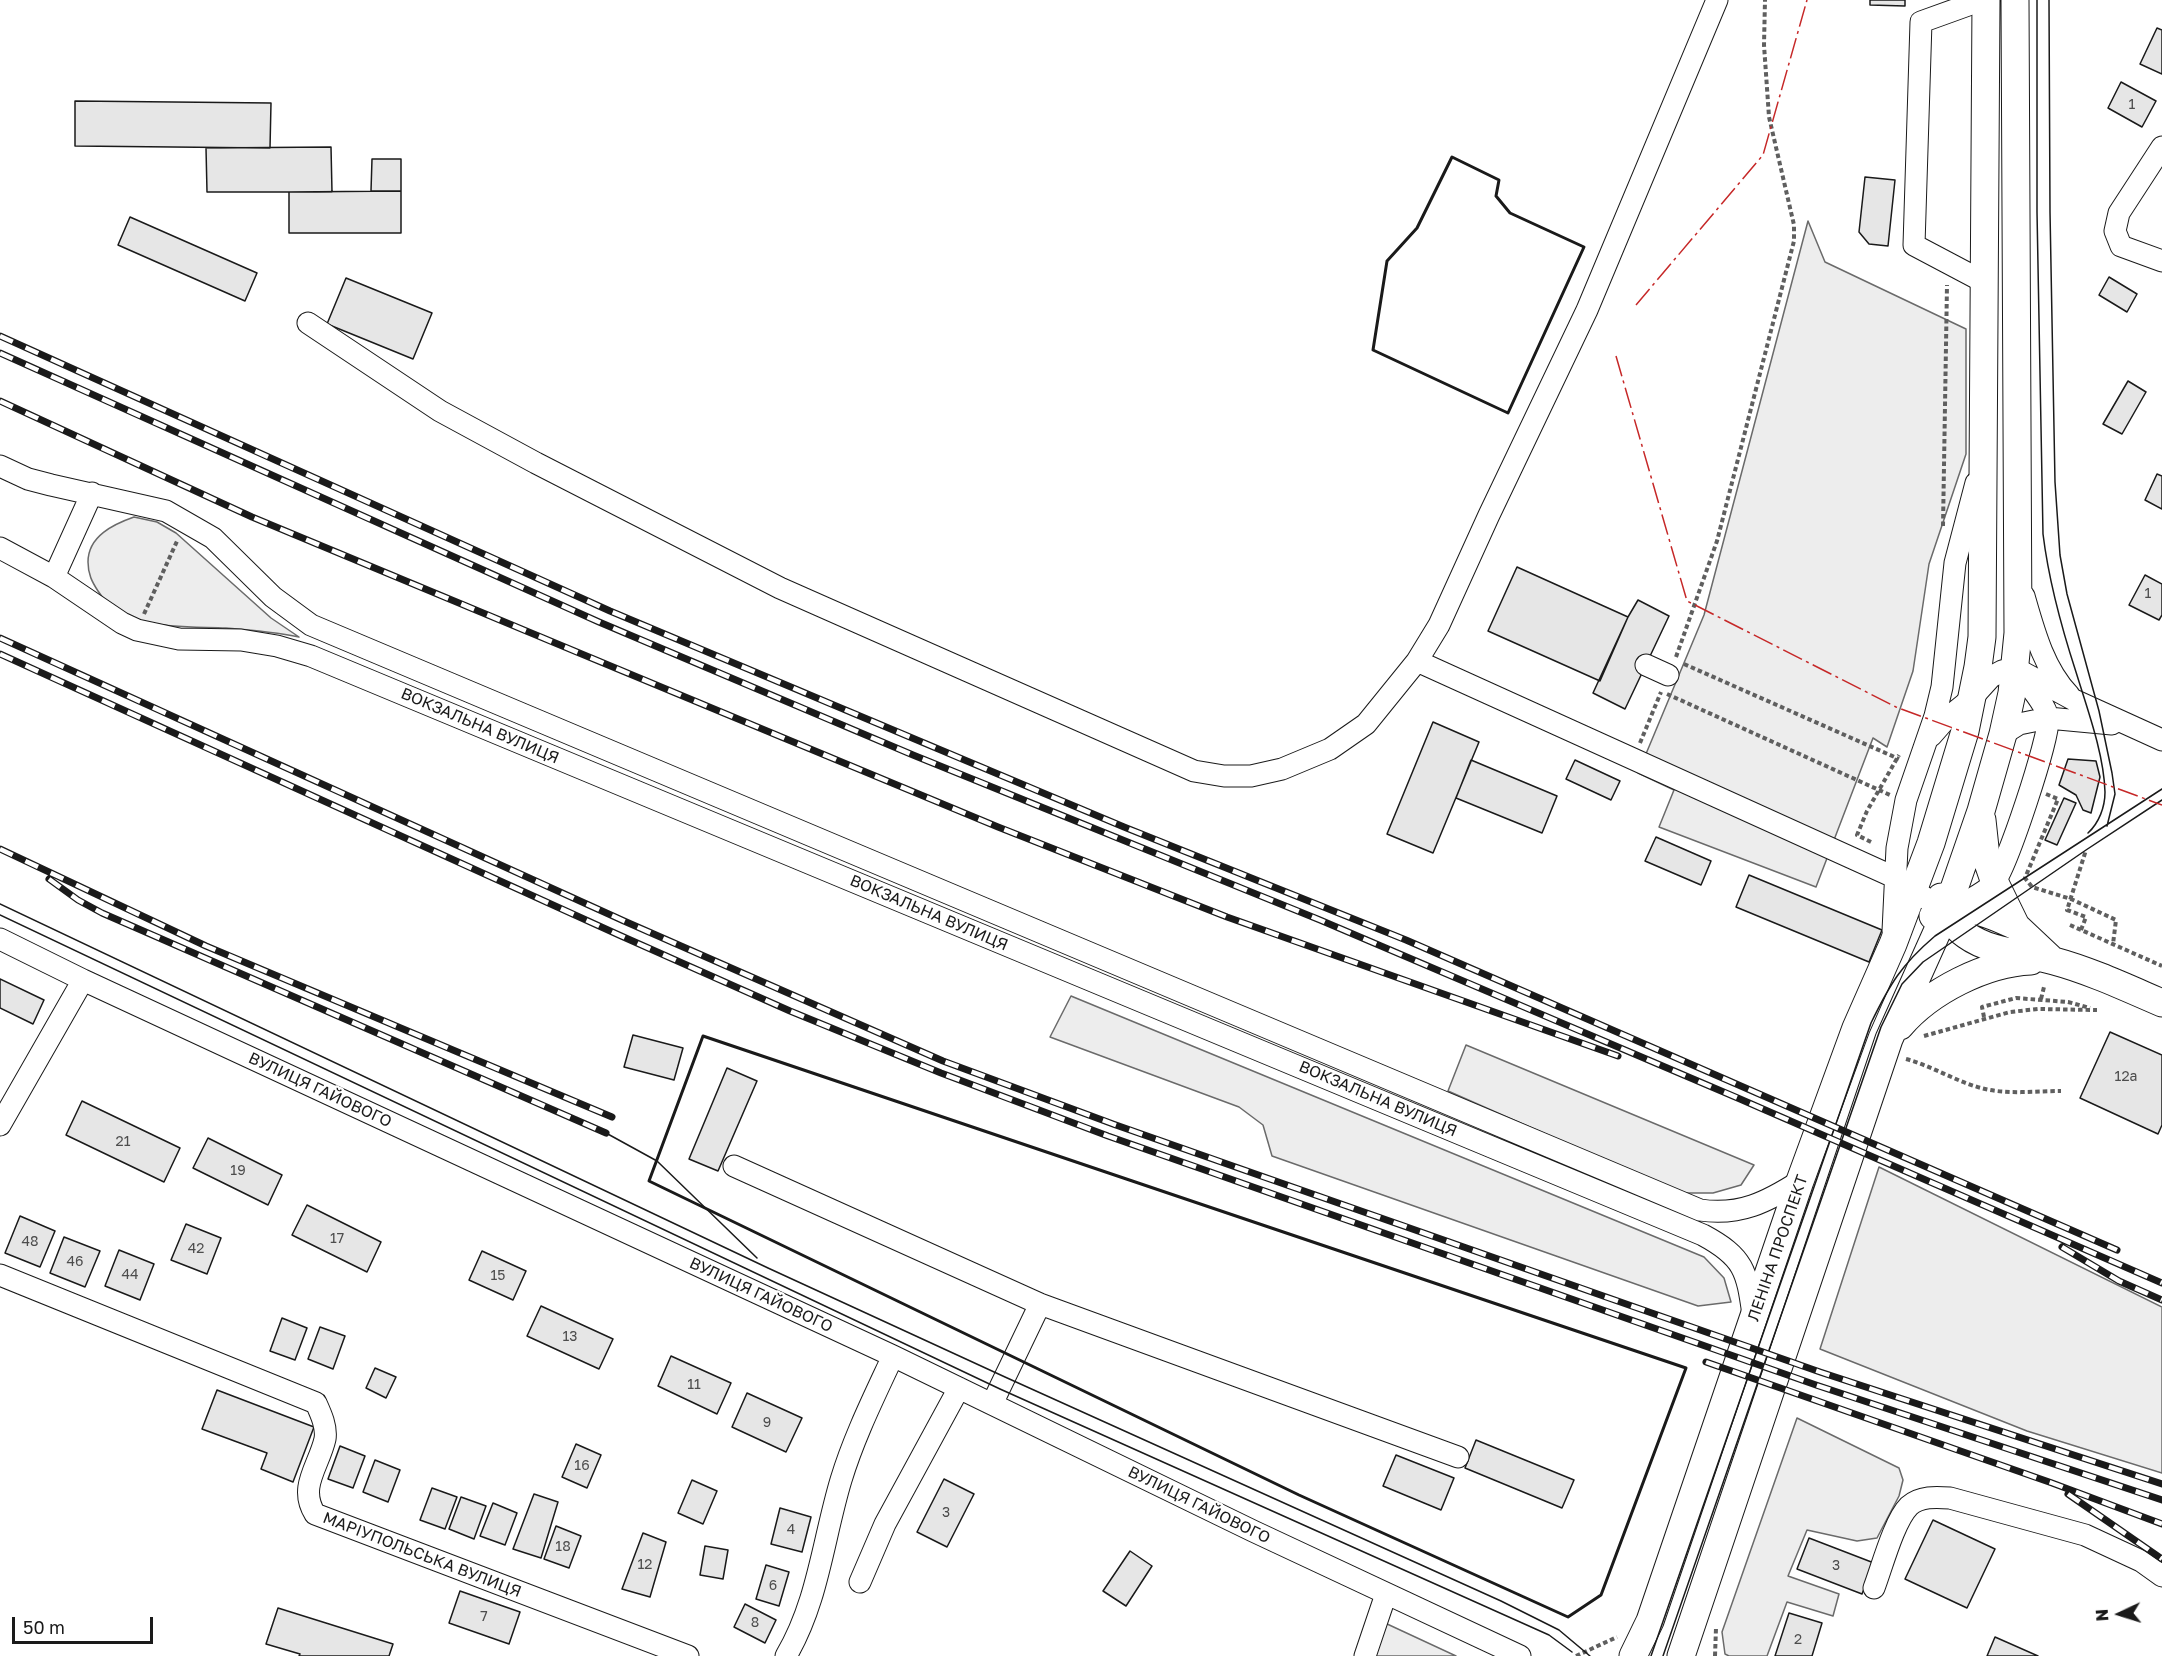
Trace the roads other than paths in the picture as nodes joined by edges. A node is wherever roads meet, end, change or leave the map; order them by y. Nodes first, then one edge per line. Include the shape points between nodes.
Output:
1 (1717, 0) edge
2 (1984, 0) edge
3 (2015, 0) edge
4 (2162, 147) edge
5 (2162, 261) edge
6 (1984, 282) junction
7 (308, 323) dead end
8 (1983, 456) junction
9 (0, 466) edge
10 (92, 493) junction
11 (0, 548) edge
12 (54, 577) junction
13 (2018, 578) junction
14 (1417, 661) junction
15 (1646, 665) dead end
16 (2015, 668) junction
17 (1665, 683) road end
18 (1971, 699) junction
19 (2074, 700) junction
20 (2048, 718) junction
21 (2091, 721) junction
22 (2135, 728) junction
23 (2003, 734) junction
24 (2160, 734) edge
25 (1926, 741) junction
26 (2044, 744) junction
27 (1981, 811) junction
28 (1931, 843) junction
29 (1995, 883) junction
30 (1905, 884) junction
31 (1946, 912) junction
32 (2016, 926) junction
33 (0, 939) edge
34 (1893, 944) junction
35 (2054, 961) junction
36 (83, 980) junction
37 (2162, 1003) edge
38 (1895, 1048) junction
39 (0, 1125) edge
40 (734, 1166) dead end
41 (1800, 1181) junction
42 (0, 1275) edge
43 (1040, 1304) junction
44 (1754, 1320) junction
45 (893, 1356) junction
46 (959, 1388) junction
47 (992, 1404) junction
48 (1458, 1457) dead end
49 (2162, 1576) edge
50 (860, 1582) dead end
51 (1874, 1588) dead end
52 (1386, 1594) junction
53 (688, 1656) edge
54 (786, 1656) edge
55 (1365, 1656) edge
56 (1520, 1656) edge
57 (1633, 1656) edge
58 (1681, 1656) edge

1 - 14 street via 1587,310 1439,625
2 - 6 main road, ЛЕНІНА ПРОСПЕКТ
2 - 6 street via 1921,22 1914,245
3 - 13 main road
4 - 5 street via 2119,213 2115,231 2121,246
6 - 8 main road, ЛЕНІНА ПРОСПЕКТ
7 - 14 street via 440,411 780,588 1194,771 1251,776 1282,769 1330,749 1366,724
8 - 18 main road, ЛЕНІНА ПРОСПЕКТ via 1982,637
8 - 25 street via 1955,563 1942,687
9 - 10 street, ВОКЗАЛЬНА ВУЛИЦЯ via 28,479
10 - 12 street
10 - 41 street, ВОКЗАЛЬНА ВУЛИЦЯ via 166,511 213,538 273,597 310,625 1700,1210 1734,1212 1778,1195
11 - 12 street, ВОКЗАЛЬНА ВУЛИЦЯ
12 - 44 street, ВОКЗАЛЬНА ВУЛИЦЯ via 137,630 179,639 241,640 311,656 1703,1234 1735,1256 1749,1285
13 - 16 main road
13 - 19 street via 2045,658
14 - 30 street
15 - 17 street
16 - 18 street via 1991,677
16 - 19 street
16 - 20 street
16 - 23 main road
18 - 25 street
18 - 28 main road, ЛЕНІНА ПРОСПЕКТ
19 - 22 street
20 - 21 street
20 - 23 street via 2019,724
20 - 26 street
21 - 22 street
21 - 26 street via 2059,730
22 - 24 street
23 - 27 main road
25 - 30 street via 1906,800 1897,849
26 - 29 street via 2032,789
27 - 29 main road via 1986,857
27 - 31 main road
28 - 30 main road, ЛЕНІНА ПРОСПЕКТ
28 - 31 main road via 1936,884
29 - 31 street
29 - 32 main road
30 - 31 street
30 - 34 main road, ЛЕНІНА ПРОСПЕКТ
31 - 32 main road via 1976,910
31 - 34 main road via 1921,921
31 - 35 main road via 1964,934 1981,945
31 - 38 main road
32 - 35 main road
33 - 36 street, ВУЛИЦЯ ГАЙОВОГО
34 - 41 main road, ЛЕНІНА ПРОСПЕКТ via 1856,1028
35 - 37 main road
35 - 38 main road via 2015,962 1937,993 1911,1012
36 - 39 street
36 - 45 street, ВУЛИЦЯ ГАЙОВОГО
38 - 58 main road
40 - 43 street
41 - 44 main road, ЛЕНІНА ПРОСПЕКТ
42 - 53 street, МАРІУПОЛЬСЬКА ВУЛИЦЯ via 316,1403 324,1420 325,1437 307,1488 315,1514
43 - 47 street
43 - 48 street
44 - 57 main road, ЛЕНІНА ПРОСПЕКТ via 1650,1621
45 - 46 street, ВУЛИЦЯ ГАЙОВОГО
45 - 54 street via 854,1442 810,1604
46 - 47 street, ВУЛИЦЯ ГАЙОВОГО
46 - 50 street via 885,1524
47 - 52 street, ВУЛИЦЯ ГАЙОВОГО
49 - 51 street via 2141,1561 2085,1535 1935,1497 1910,1505 1900,1518
52 - 55 street
52 - 56 street, ВУЛИЦЯ ГАЙОВОГО

